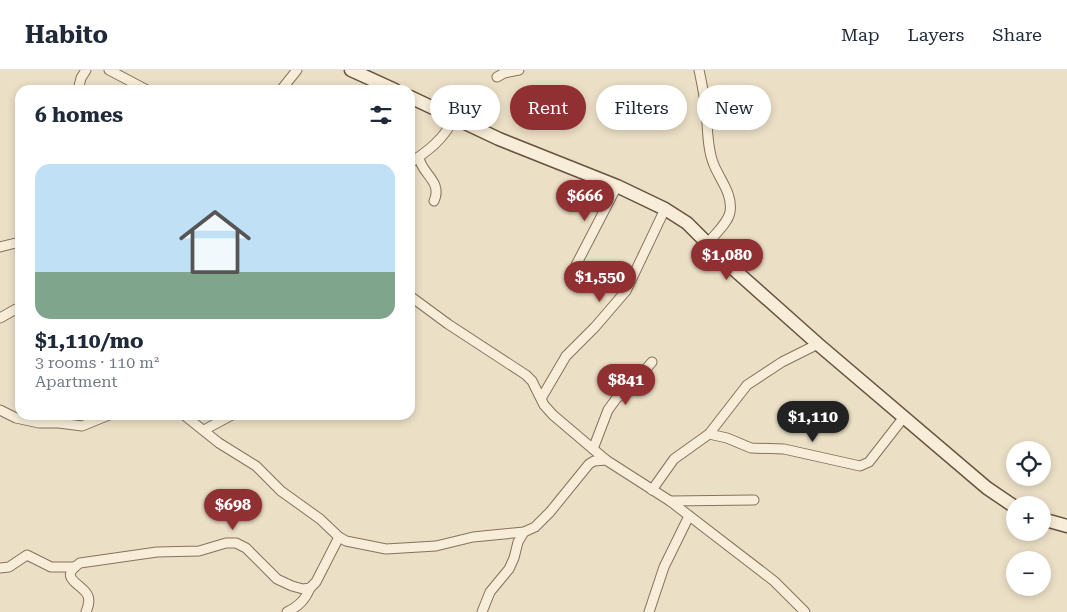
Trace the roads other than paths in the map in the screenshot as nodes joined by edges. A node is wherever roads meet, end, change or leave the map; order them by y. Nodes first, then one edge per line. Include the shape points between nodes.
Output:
1 (86, 70) edge
2 (108, 70) edge
3 (298, 70) edge
4 (351, 70) edge
5 (519, 70) edge
6 (700, 70) edge
7 (497, 77) dead end
8 (79, 85) edge
9 (137, 85) edge
10 (285, 85) edge
11 (384, 85) edge
12 (415, 99) edge
13 (430, 107) edge
14 (448, 130) edge
15 (480, 130) edge
16 (419, 157) junction
17 (415, 160) edge
18 (617, 186) junction
19 (434, 201) dead end
20 (665, 209) junction
21 (708, 243) junction
22 (15, 244) edge
23 (0, 248) edge
24 (574, 269) dead end
25 (415, 300) edge
26 (15, 310) edge
27 (0, 318) edge
28 (818, 344) junction
29 (652, 362) dead end
30 (542, 397) junction
31 (0, 410) edge
32 (904, 417) junction
33 (15, 418) edge
34 (23, 420) edge
35 (97, 420) edge
36 (191, 420) edge
37 (223, 420) edge
38 (204, 430) junction
39 (709, 434) junction
40 (593, 449) junction
41 (606, 460) junction
42 (652, 490) junction
43 (754, 500) dead end
44 (670, 501) junction
45 (1006, 502) edge
46 (689, 516) junction
47 (1051, 522) edge
48 (1067, 526) edge
49 (524, 532) junction
50 (339, 537) junction
51 (75, 567) junction
52 (0, 568) edge
53 (310, 588) junction
54 (86, 612) edge
55 (288, 612) edge
56 (482, 612) edge
57 (649, 612) edge
58 (805, 612) edge

1 - 8 street
2 - 9 street
3 - 10 street
4 - 11 street
5 - 7 street
6 - 21 street via 708,143 713,164 726,188 730,212
12 - 13 street
14 - 16 street
15 - 18 street
16 - 17 street
16 - 19 street via 436,186
18 - 20 street
18 - 24 street
20 - 21 street via 687,223
20 - 30 street via 626,291 566,356
21 - 28 street
22 - 23 street
25 - 30 street via 526,375
26 - 27 street
28 - 32 street
28 - 39 street via 782,362 748,385
29 - 40 street via 608,410
30 - 40 street via 553,415
31 - 33 street
32 - 39 street via 869,462 860,466 784,449 751,448
32 - 45 street
34 - 35 street via 82,426
36 - 38 street
37 - 38 street
38 - 50 street via 256,466 281,491
39 - 42 street via 674,459
40 - 41 street
41 - 42 street
41 - 49 street via 589,464 550,512
42 - 44 street
43 - 44 street
44 - 46 street
46 - 57 street via 664,567
46 - 58 street via 774,581
47 - 48 street
49 - 50 street via 398,549 346,541
49 - 56 street via 509,569 490,592
50 - 53 street
51 - 52 street via 51,567 27,555 9,567
51 - 53 street via 86,562 157,552 199,551 236,543 246,548 277,579 292,586
51 - 54 street via 71,578 88,595
53 - 55 street via 298,606

